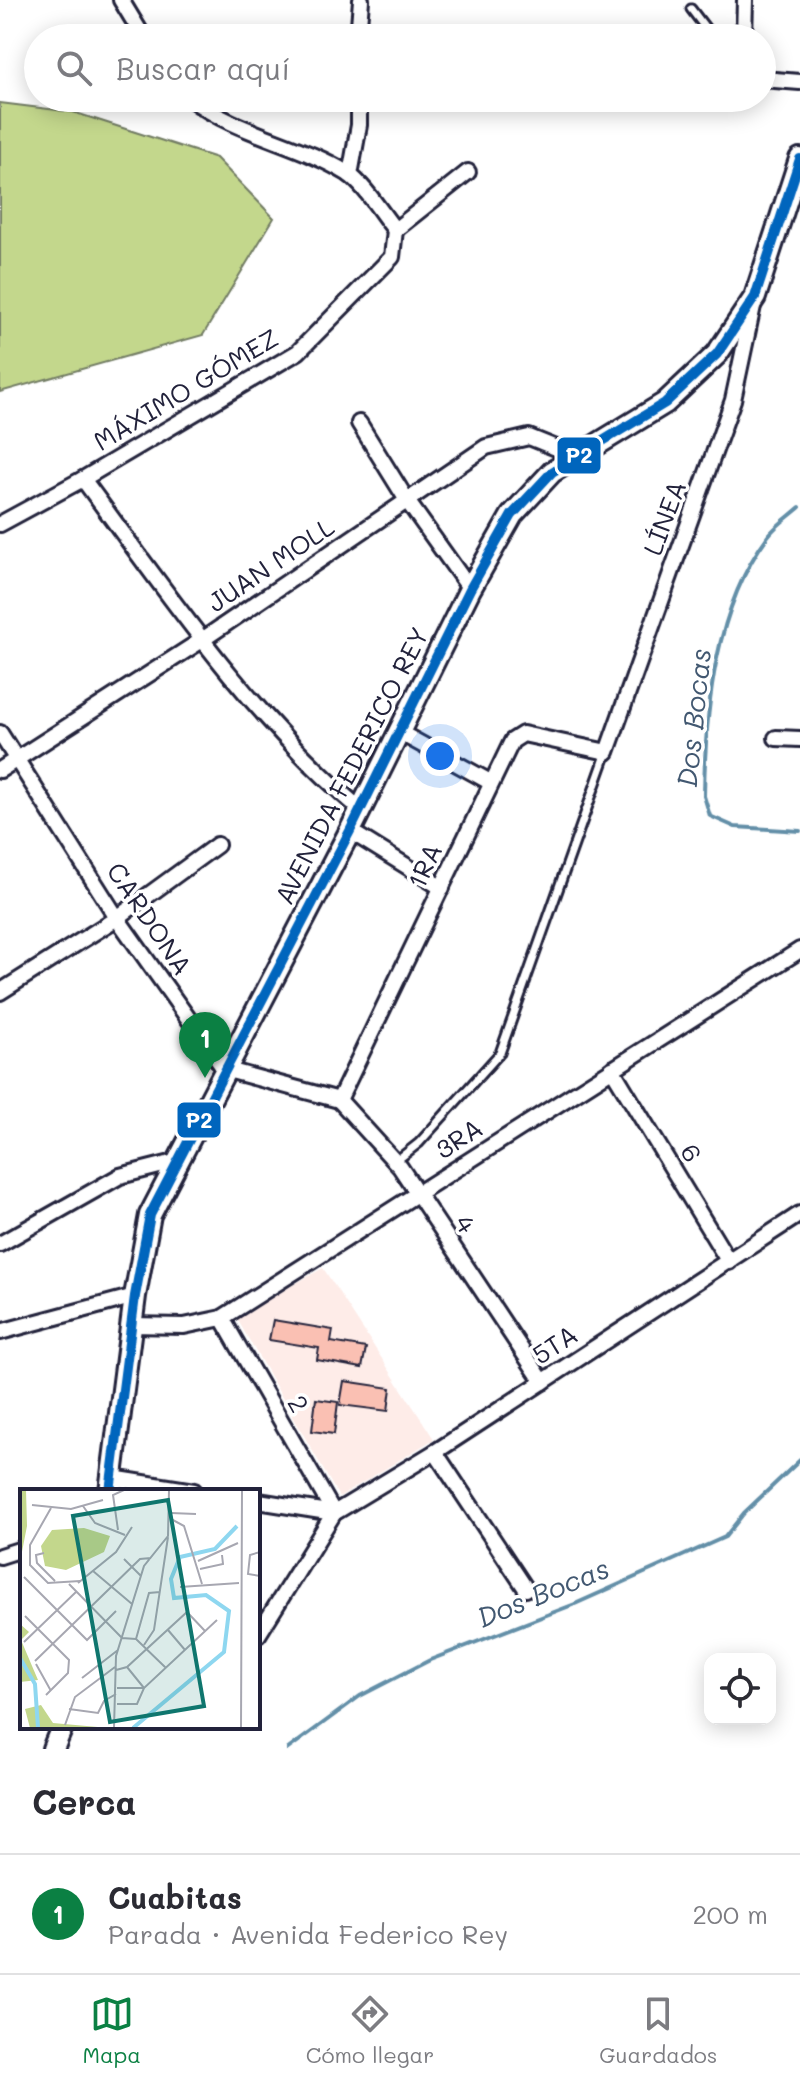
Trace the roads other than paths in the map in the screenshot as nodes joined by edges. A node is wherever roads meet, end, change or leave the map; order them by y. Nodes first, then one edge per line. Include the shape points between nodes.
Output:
1 (121, 0) edge
2 (361, 0) edge
3 (745, 0) edge
4 (691, 9) dead end
5 (136, 24) edge
6 (359, 24) edge
7 (702, 24) edge
8 (744, 24) edge
9 (776, 80) edge
10 (800, 82) edge
11 (209, 112) edge
12 (359, 112) edge
13 (800, 161) edge
14 (468, 172) dead end
15 (350, 175) junction
16 (395, 230) junction
17 (755, 297) junction
18 (359, 423) dead end
19 (576, 456) junction
20 (83, 479) junction
21 (408, 502) junction
22 (0, 524) edge
23 (470, 589) junction
24 (202, 640) junction
25 (399, 732) junction
26 (0, 733) edge
27 (776, 738) dead end
28 (800, 739) edge
29 (607, 752) junction
30 (17, 759) junction
31 (0, 770) edge
32 (490, 782) junction
33 (360, 809) junction
34 (350, 831) junction
35 (217, 845) dead end
36 (442, 888) junction
37 (117, 918) junction
38 (800, 950) edge
39 (0, 992) edge
40 (224, 1069) junction
41 (612, 1069) junction
42 (339, 1100) junction
43 (175, 1162) junction
44 (395, 1162) junction
45 (417, 1195) junction
46 (800, 1214) edge
47 (0, 1244) edge
48 (729, 1262) junction
49 (135, 1296) junction
50 (222, 1318) junction
51 (131, 1325) junction
52 (0, 1332) edge
53 (543, 1382) junction
54 (435, 1452) junction
55 (111, 1484) edge
56 (170, 1489) edge
57 (260, 1501) edge
58 (334, 1513) junction
59 (20, 1550) edge
60 (0, 1556) edge
61 (526, 1589) dead end
62 (260, 1632) edge
63 (61, 1729) edge
64 (53, 1749) edge

1 - 5 street
2 - 6 street
3 - 8 street
4 - 7 lane
9 - 10 street
11 - 15 street
12 - 15 street
13 - 17 main road, AVENIDA FEDERICO REY
14 - 16 street
15 - 16 street
16 - 20 street, MÁXIMO GÓMEZ via 392,257 298,352
17 - 19 main road, AVENIDA FEDERICO REY via 717,354 665,403
17 - 29 street, LÍNEA via 733,400
18 - 21 street
19 - 21 street, JUAN MOLL via 529,437 486,447
19 - 23 main road, AVENIDA FEDERICO REY via 552,472 512,515
20 - 22 street, MÁXIMO GÓMEZ
20 - 24 street
21 - 23 street
21 - 24 street, JUAN MOLL
23 - 25 main road, AVENIDA FEDERICO REY
24 - 30 street, JUAN MOLL
24 - 33 street via 311,767
25 - 32 street
25 - 33 main road, AVENIDA FEDERICO REY
26 - 30 street, CARDONA
27 - 28 street
29 - 32 street, 1RA via 523,734 512,741
29 - 44 lane via 500,1053 419,1143
30 - 31 street, JUAN MOLL
30 - 37 street, CARDONA
32 - 36 street, 1RA
33 - 34 main road, AVENIDA FEDERICO REY
34 - 36 street
34 - 40 main road, AVENIDA FEDERICO REY
35 - 37 street
36 - 42 street, 1RA
37 - 39 street
37 - 40 street, CARDONA
38 - 41 street, 3RA
40 - 42 street
40 - 43 main road, AVENIDA FEDERICO REY
41 - 45 street, 3RA
41 - 48 street, 6
42 - 44 street, 4
43 - 47 street via 120,1176
43 - 49 main road, AVENIDA FEDERICO REY via 150,1215
44 - 45 street, 4
45 - 50 street, 3RA
45 - 53 street, 4
46 - 48 street, 5TA
48 - 53 street, 5TA
49 - 51 main road, AVENIDA FEDERICO REY
49 - 52 street
50 - 51 street, 3RA via 184,1326
50 - 58 street, 2
51 - 55 main road, AVENIDA FEDERICO REY
53 - 54 street, 5TA
54 - 58 street, 5TA
54 - 61 street
55 - 56 street
57 - 58 street
58 - 62 street, 5TA
59 - 60 street
63 - 64 main road

